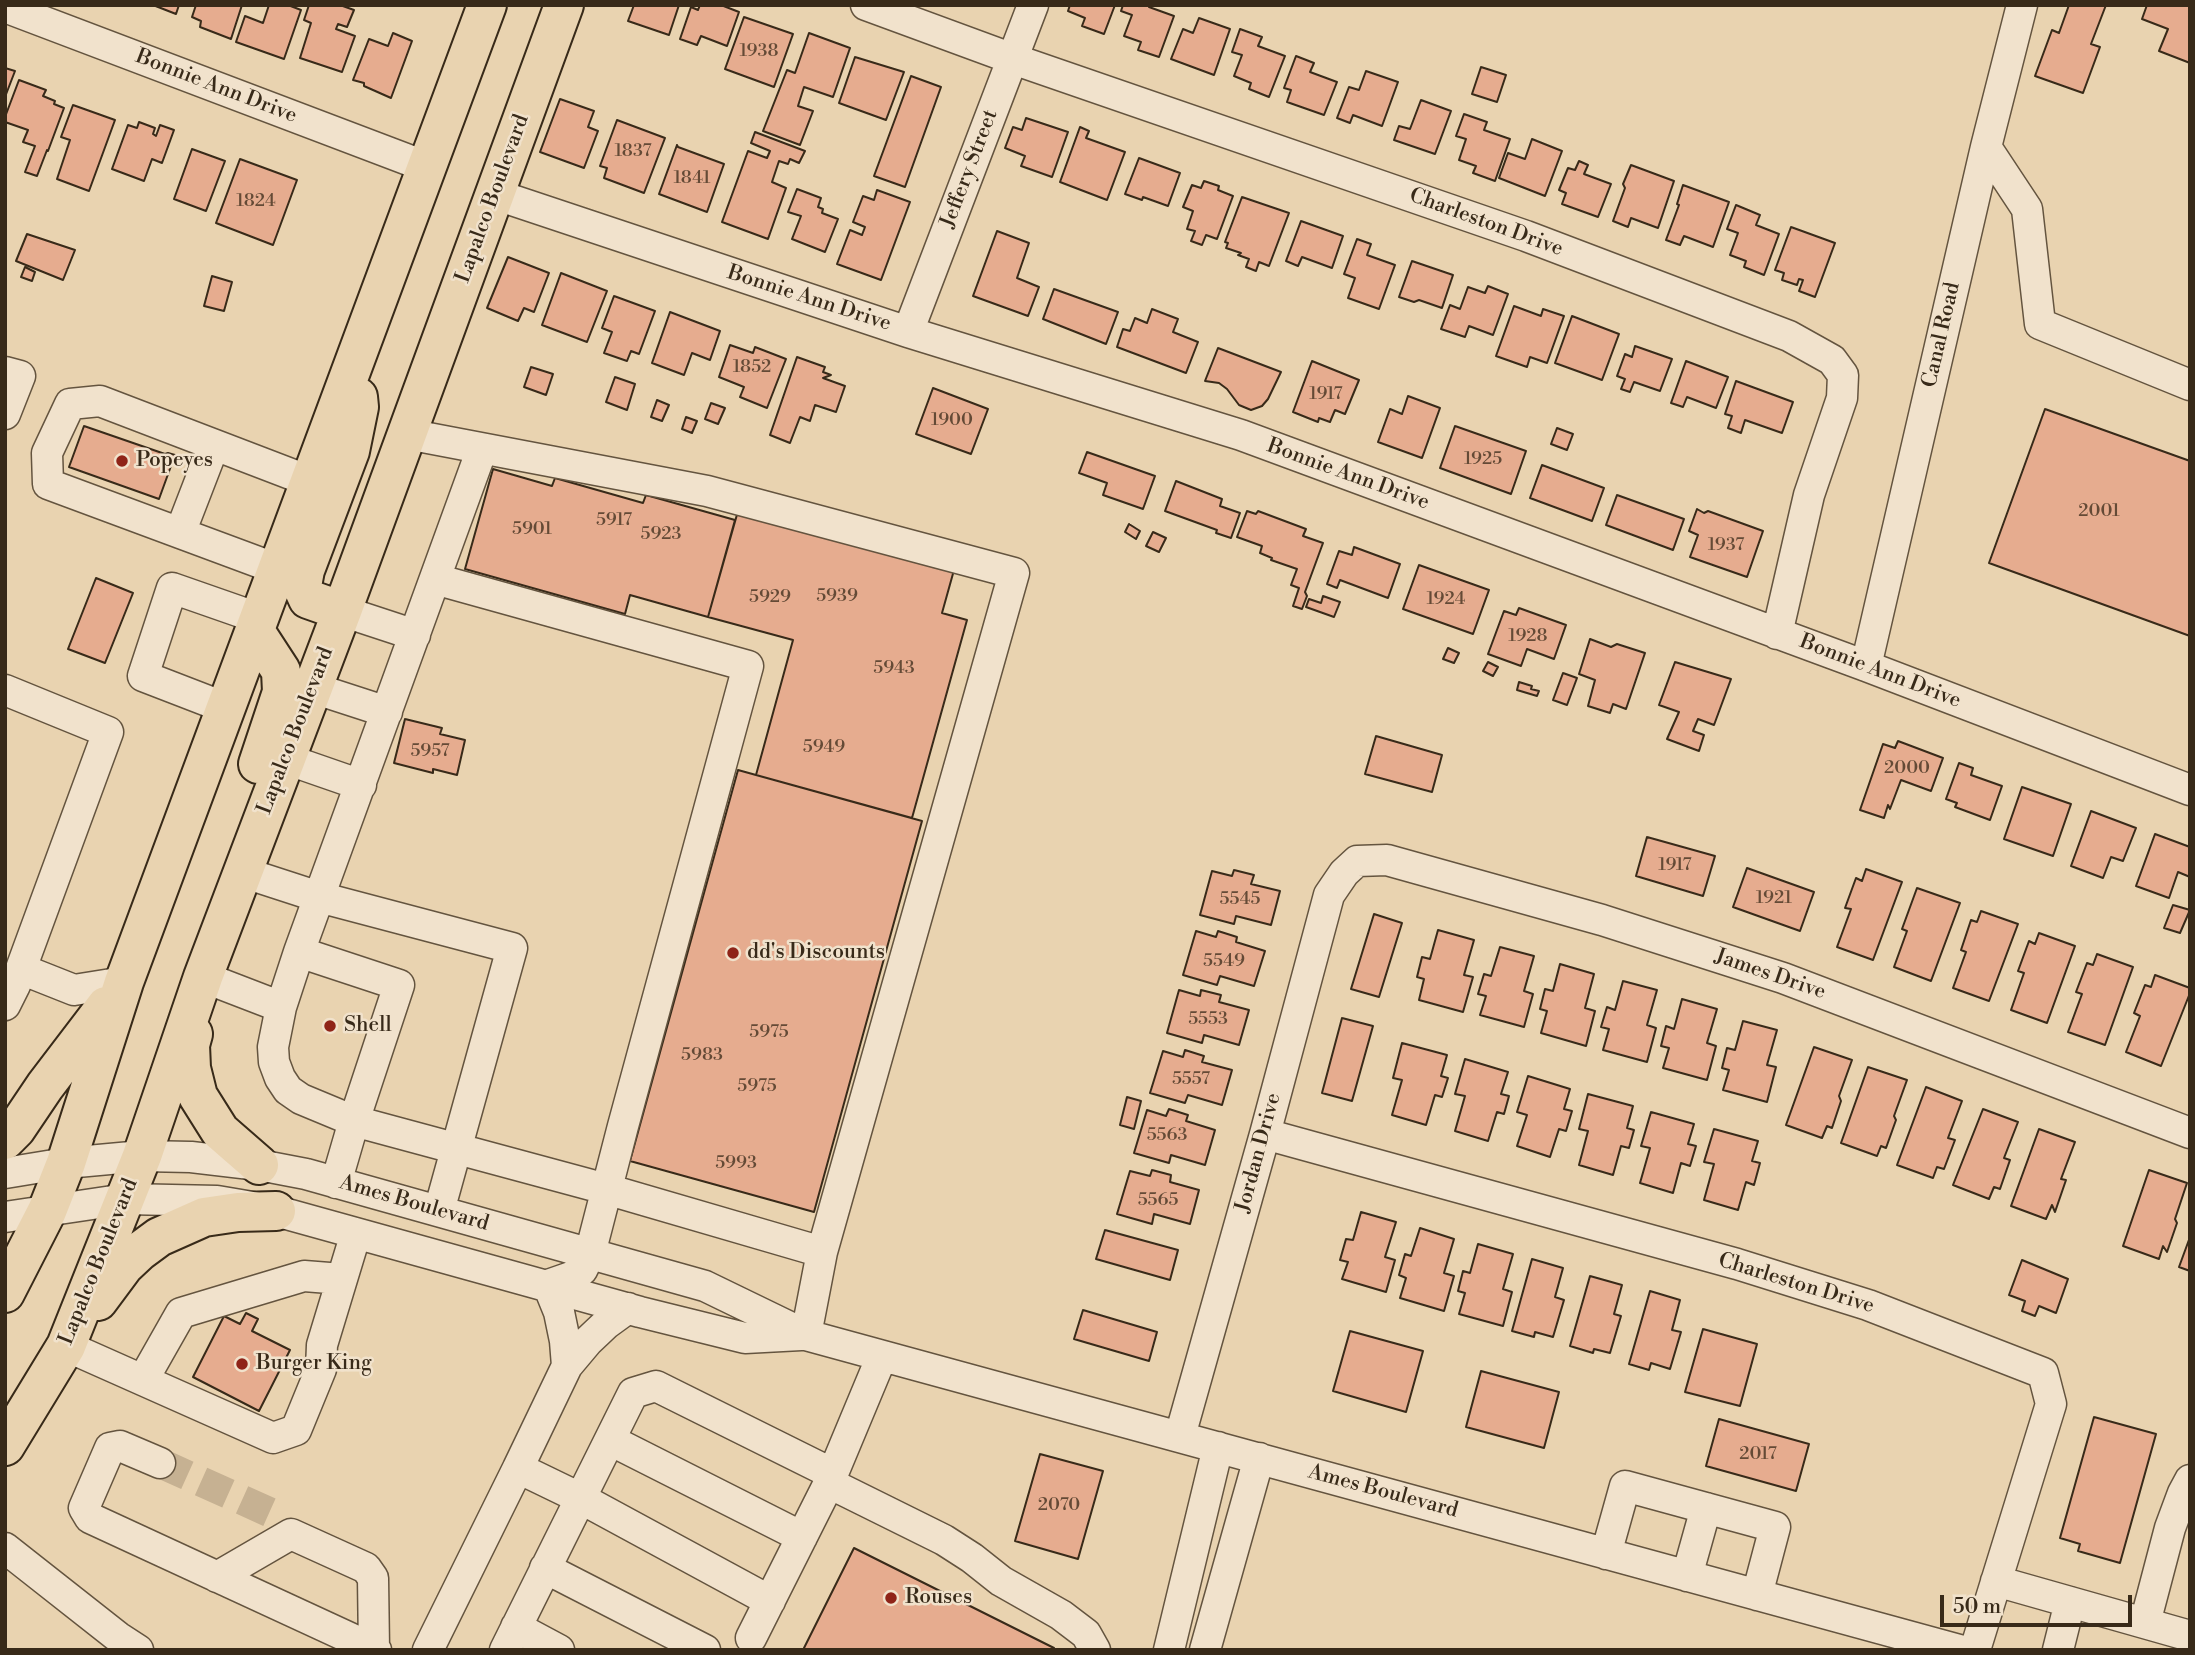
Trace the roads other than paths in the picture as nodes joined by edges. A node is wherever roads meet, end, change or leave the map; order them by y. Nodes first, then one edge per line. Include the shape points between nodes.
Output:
1 (486, 5) edge
2 (564, 5) edge
3 (866, 5) edge
4 (1033, 5) edge
5 (2022, 5) edge
6 (5, 7) edge
7 (1013, 59) junction
8 (1986, 147) junction
9 (427, 167) junction
10 (494, 194) junction
11 (908, 332) junction
12 (355, 359) junction
13 (5, 372) edge
14 (2190, 385) edge
15 (5, 414) edge
16 (407, 434) junction
17 (201, 440) junction
18 (482, 449) junction
19 (309, 481) junction
20 (180, 533) junction
21 (276, 569) junction
22 (435, 579) junction
23 (342, 611) junction
24 (256, 625) junction
25 (1777, 634) junction
26 (415, 635) junction
27 (1866, 666) junction
28 (313, 688) junction
29 (5, 690) edge
30 (226, 708) junction
31 (387, 712) junction
32 (286, 759) junction
33 (361, 785) junction
34 (2190, 790) edge
35 (242, 872) junction
36 (1344, 873) joint
37 (319, 897) junction
38 (299, 952) junction
39 (21, 969) junction
40 (203, 977) junction
41 (124, 982) junction
42 (5, 1005) edge
43 (281, 1007) junction
44 (354, 1121) junction
45 (1265, 1133) junction
46 (2190, 1133) edge
47 (5, 1140) edge
48 (456, 1149) junction
49 (142, 1156) junction
50 (66, 1163) junction
51 (258, 1165) junction
52 (5, 1173) edge
53 (336, 1183) junction
54 (606, 1189) junction
55 (126, 1199) junction
56 (47, 1211) junction
57 (276, 1211) junction
58 (439, 1211) junction
59 (5, 1217) edge
60 (356, 1233) junction
61 (822, 1252) junction
62 (590, 1254) junction
63 (342, 1279) junction
64 (548, 1285) junction
65 (5, 1293) edge
66 (628, 1308) junction
67 (806, 1335) junction
68 (66, 1346) junction
69 (882, 1356) junction
70 (567, 1366) junction
71 (143, 1380) junction
72 (1180, 1436) junction
73 (610, 1440) junction
74 (5, 1446) edge
75 (1219, 1447) junction
76 (1259, 1458) junction
77 (160, 1463) tunnel mouth
78 (518, 1468) junction
79 (831, 1478) junction
80 (2190, 1480) edge
81 (580, 1498) junction
82 (1706, 1508) junction
83 (802, 1537) junction
84 (5, 1548) edge
85 (1606, 1554) junction
86 (545, 1568) junction
87 (1687, 1576) junction
88 (218, 1577) junction
89 (1996, 1580) junction
90 (1758, 1595) junction
91 (770, 1601) junction
92 (2070, 1602) junction
93 (2145, 1623) junction
94 (2190, 1636) edge
95 (510, 1639) edge
96 (751, 1639) dead end
97 (375, 1649) edge
98 (138, 1650) edge
99 (428, 1650) edge
100 (559, 1650) edge
101 (705, 1650) edge
102 (1095, 1650) edge
103 (1169, 1650) edge
104 (1205, 1650) edge
105 (1959, 1650) edge
106 (1975, 1650) edge
107 (2058, 1650) edge

1 - 9 main road
2 - 10 main road, Lapalco Boulevard
3 - 7 street, Charleston Drive
4 - 7 street, Jeffery Street
5 - 8 street, Canal Road
6 - 9 street, Bonnie Ann Drive
7 - 11 street, Jeffery Street
7 - 25 street, Charleston Drive via 1526,236 1789,336 1832,360 1843,375 1842,398 1810,495
8 - 14 street via 2027,209 2040,324
8 - 27 street, Canal Road
9 - 12 main road
10 - 11 street, Bonnie Ann Drive
10 - 16 main road, Lapalco Boulevard
11 - 25 street, Bonnie Ann Drive via 1241,435
12 - 19 main road
12 - 23 main road via 359,407 350,451 302,586 309,599
13 - 15 street via 20,376
16 - 18 street
16 - 23 main road, Lapalco Boulevard
17 - 19 street
17 - 20 street
17 - 20 street via 100,401 70,404 47,453 48,484
18 - 22 street
18 - 61 street via 707,491 1014,573
19 - 21 main road
20 - 21 street
21 - 24 main road
22 - 26 street
22 - 54 street via 748,666
23 - 26 street
23 - 28 main road, Lapalco Boulevard
24 - 30 main road
24 - 30 street via 172,588 143,676
24 - 35 main road via 281,671 282,692 244,809
25 - 27 street, Bonnie Ann Drive
26 - 31 street
27 - 34 street, Bonnie Ann Drive
28 - 31 street
28 - 32 main road, Lapalco Boulevard
29 - 39 street via 108,732
30 - 41 main road
31 - 33 street
32 - 33 street
32 - 35 main road, Lapalco Boulevard
33 - 37 street
35 - 37 street
35 - 40 main road, Lapalco Boulevard
36 - 45 street, Jordan Drive via 1329,895
36 - 46 street, James Drive via 1357,861 1387,860 1602,920 1783,978
37 - 38 street
37 - 48 street via 512,948
38 - 43 street
38 - 44 street via 399,985
39 - 41 street via 74,990
39 - 42 street
40 - 43 street
40 - 49 main road, Lapalco Boulevard
40 - 51 main road via 191,1045 198,1096 220,1131
41 - 47 main road
41 - 50 main road
43 - 44 street via 273,1048 280,1078 301,1099
44 - 48 street
44 - 53 street
45 - 72 street, Jordan Drive
45 - 89 street, Charleston Drive via 1737,1264 1868,1306 2043,1373 2051,1404
48 - 54 street
48 - 58 street
49 - 50 street, Ames Boulevard
49 - 51 street, Ames Boulevard
49 - 55 main road, Lapalco Boulevard
50 - 52 street, Ames Boulevard
50 - 56 main road
51 - 53 street, Ames Boulevard
53 - 58 street, Ames Boulevard
54 - 61 street
54 - 62 street
55 - 56 street, Ames Boulevard
55 - 57 street, Ames Boulevard via 217,1201
55 - 68 main road, Lapalco Boulevard
56 - 59 street, Ames Boulevard
56 - 65 main road
57 - 60 street, Ames Boulevard
57 - 68 main road via 204,1217 159,1237 124,1266
58 - 62 street, Ames Boulevard
60 - 63 street
60 - 64 street, Ames Boulevard
61 - 67 street
62 - 64 street via 582,1270
62 - 67 street, Ames Boulevard via 705,1286
63 - 71 street via 304,1276 181,1313
63 - 71 street via 322,1345 321,1369 296,1430 273,1438
64 - 66 street, Ames Boulevard
64 - 70 street via 559,1312
66 - 67 street, Ames Boulevard via 745,1338
66 - 70 street via 597,1332
67 - 69 street, Ames Boulevard
68 - 71 street
68 - 74 main road, Lapalco Boulevard
69 - 72 street, Ames Boulevard
69 - 79 street
70 - 78 street
72 - 75 street, Ames Boulevard
73 - 79 street via 633,1393 656,1386
73 - 81 street
73 - 83 street
75 - 76 street, Ames Boulevard
75 - 103 street
76 - 85 street, Ames Boulevard
76 - 104 street
77 - 88 street via 120,1446 110,1448 84,1508 90,1518
78 - 81 street
78 - 99 street
79 - 83 street
79 - 102 street via 944,1540 1001,1581 1061,1615 1086,1634
80 - 93 street via 2170,1528
81 - 86 street
81 - 91 street
82 - 85 street via 1625,1486
82 - 87 street
82 - 90 street via 1775,1527
83 - 91 street
84 - 98 street
85 - 87 street, Ames Boulevard
86 - 95 street
86 - 101 street
87 - 90 street, Ames Boulevard
88 - 97 street
88 - 97 street via 286,1526 366,1568 373,1578
89 - 92 street
89 - 106 street, Charleston Drive
90 - 105 street, Ames Boulevard
91 - 96 street
92 - 93 street
92 - 107 street
93 - 94 street
95 - 100 street

